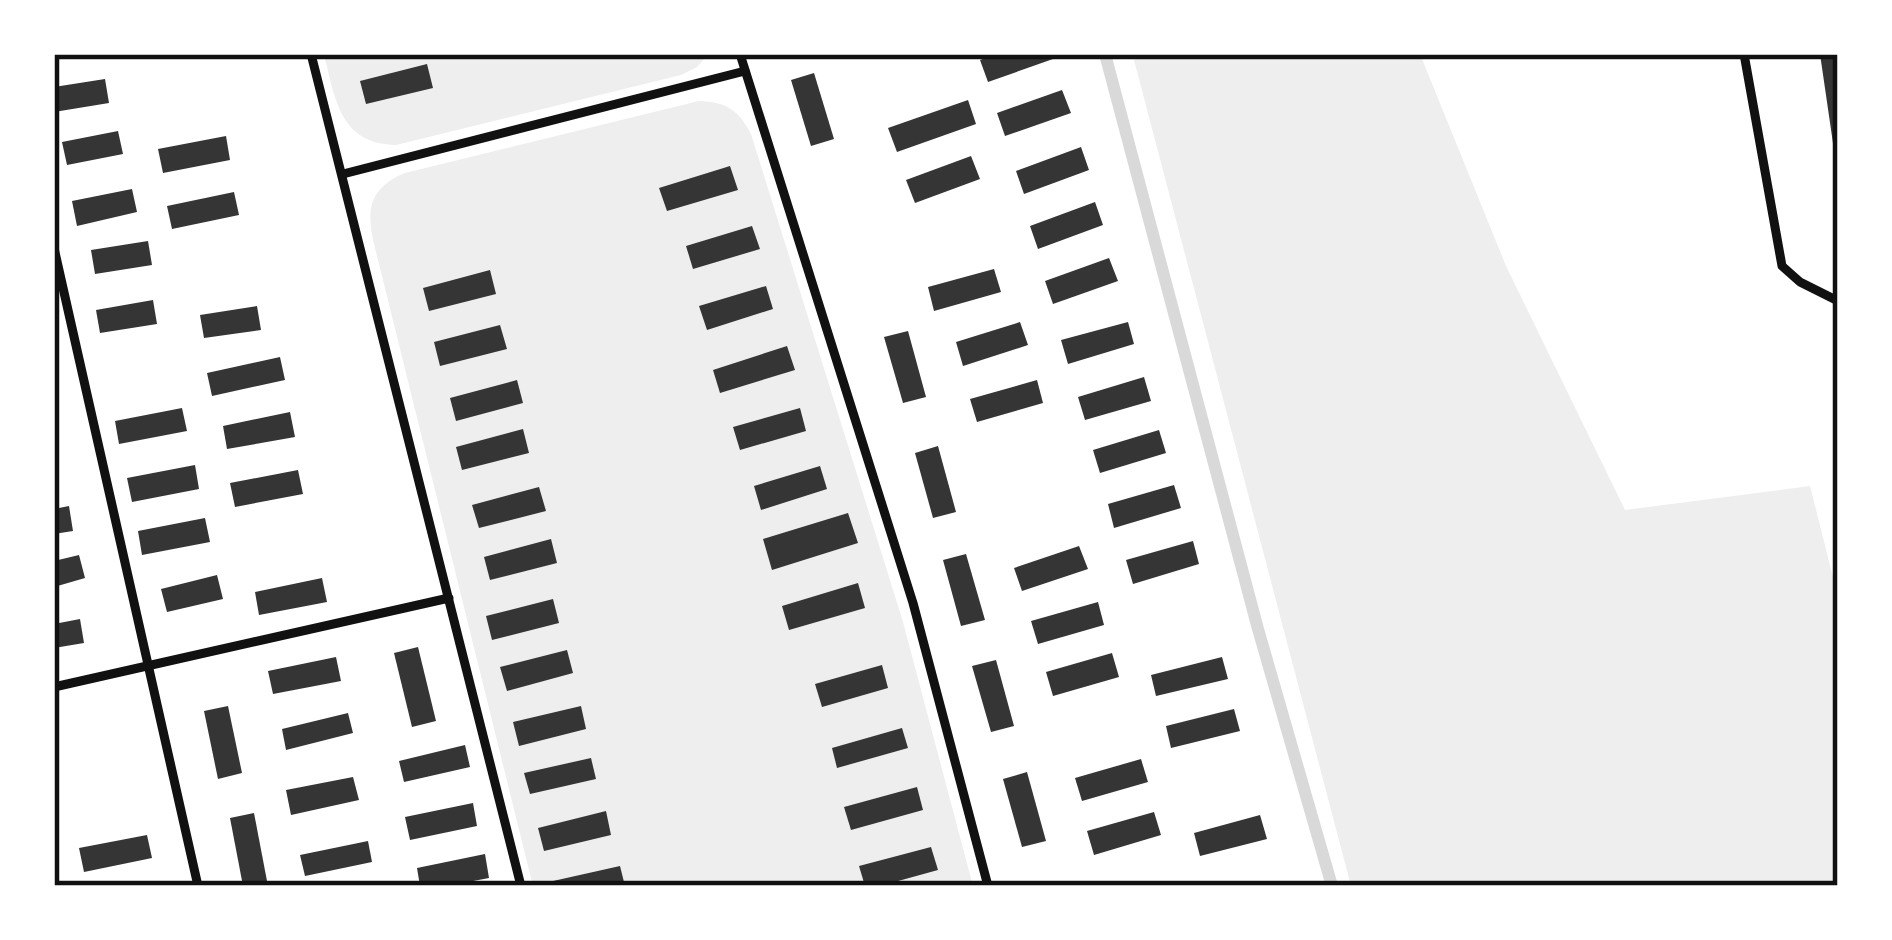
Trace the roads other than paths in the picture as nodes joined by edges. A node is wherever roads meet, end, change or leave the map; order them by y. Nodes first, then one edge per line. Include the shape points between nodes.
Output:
1 (311, 54) edge
2 (740, 54) edge
3 (1744, 54) edge
4 (745, 71) junction
5 (343, 174) junction
6 (54, 248) edge
7 (1838, 301) edge
8 (449, 598) junction
9 (150, 666) junction
10 (54, 687) edge
11 (198, 886) edge
12 (521, 886) edge
13 (988, 886) edge

1 - 5 lane
2 - 4 lane
3 - 7 lane via 1782,266
4 - 5 lane
4 - 13 lane via 913,603
5 - 8 lane
6 - 9 lane
8 - 9 lane
8 - 12 lane
9 - 10 lane
9 - 11 lane

